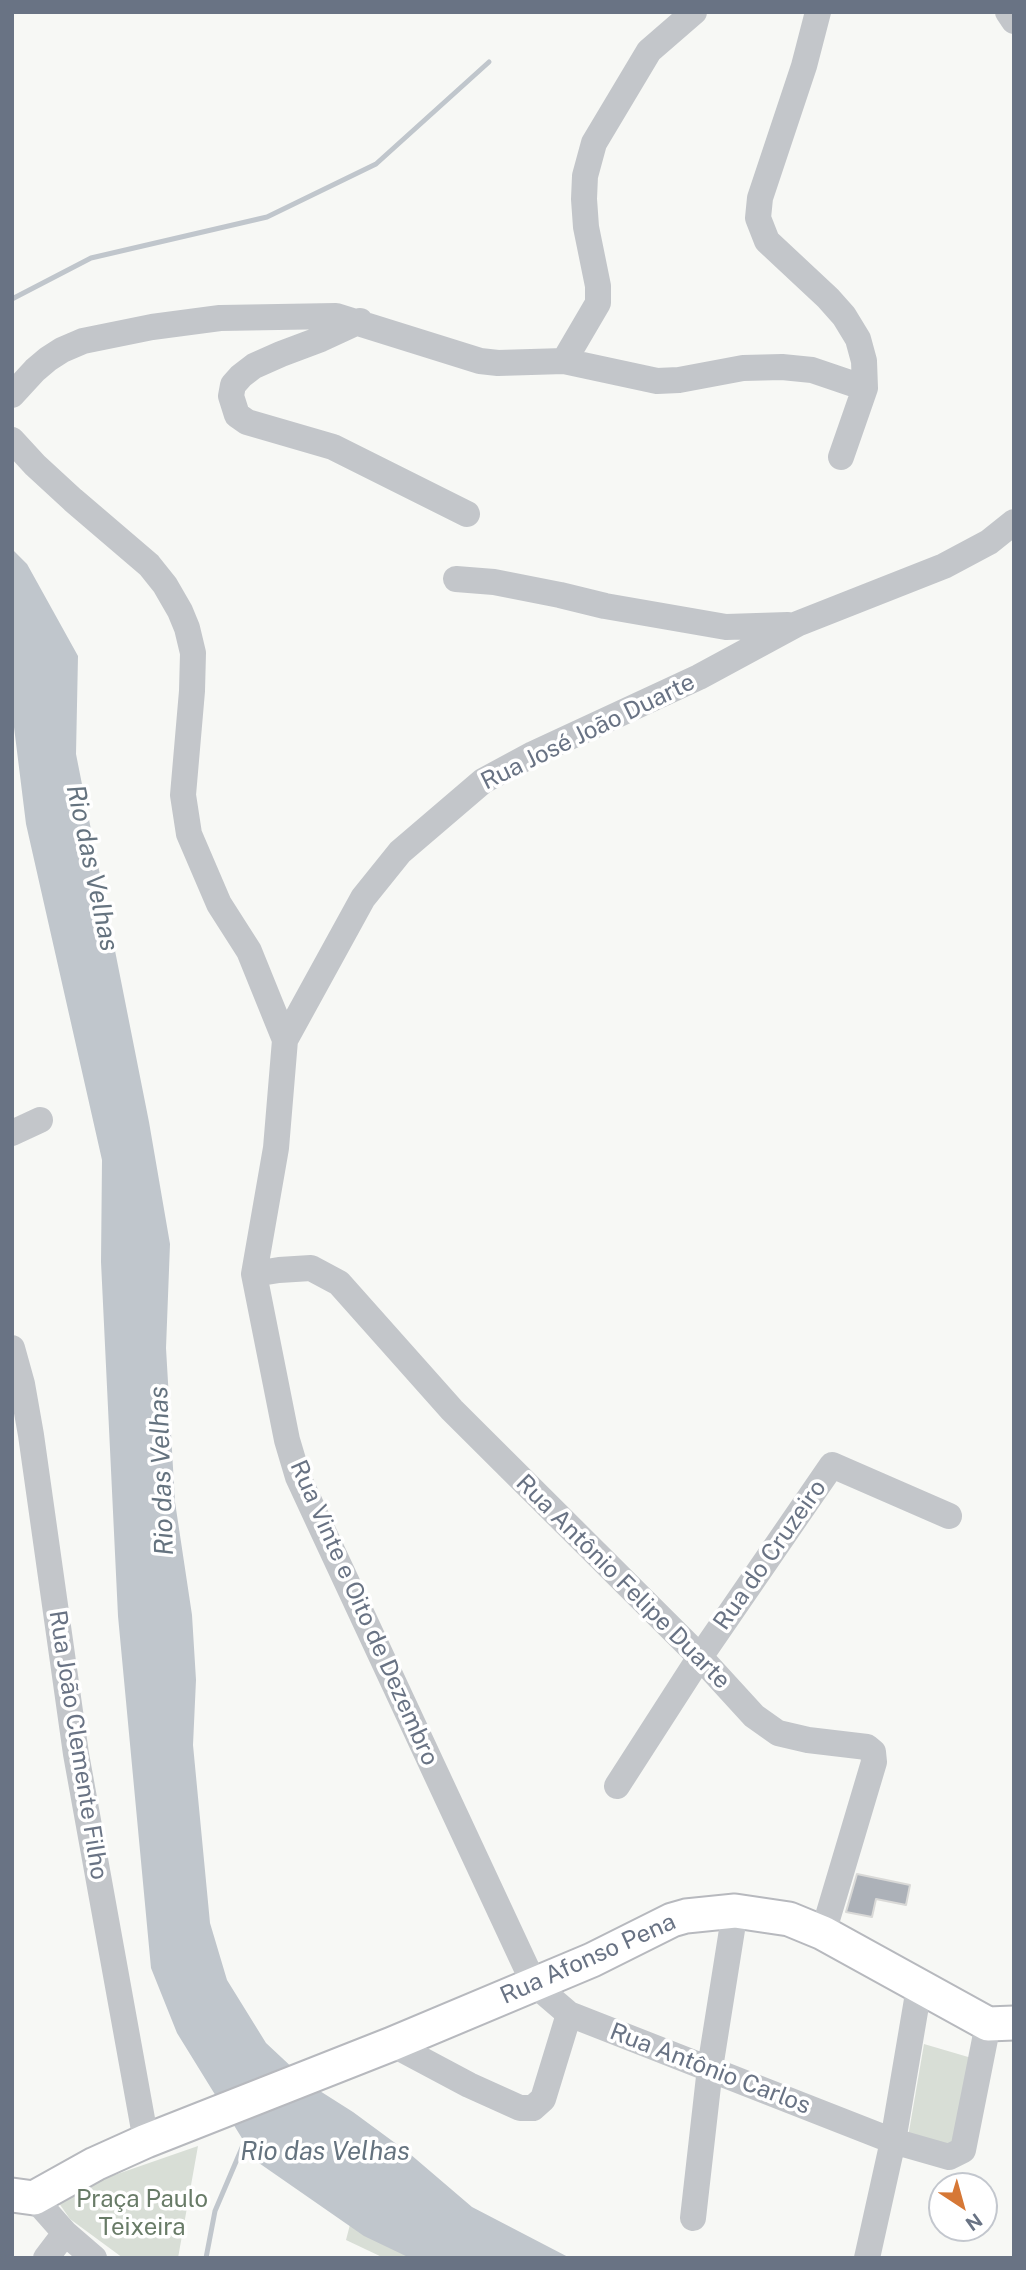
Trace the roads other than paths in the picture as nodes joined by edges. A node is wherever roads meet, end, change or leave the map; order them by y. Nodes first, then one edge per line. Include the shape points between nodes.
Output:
1 (694, 12) edge
2 (818, 12) edge
3 (1008, 12) edge
4 (1014, 21) edge
5 (360, 321) junction
6 (564, 361) junction
7 (865, 387) junction
8 (12, 395) edge
9 (12, 440) edge
10 (841, 457) dead end
11 (467, 514) dead end
12 (1014, 522) edge
13 (456, 579) dead end
14 (797, 624) junction
15 (285, 1040) junction
16 (40, 1120) dead end
17 (12, 1133) edge
18 (254, 1274) junction
19 (12, 1348) edge
20 (949, 1516) dead end
21 (700, 1657) junction
22 (617, 1786) dead end
23 (735, 1911) junction
24 (823, 1933) junction
25 (534, 1984) junction
26 (919, 1988) junction
27 (569, 2014) junction
28 (1001, 2024) edge
29 (392, 2044) junction
30 (710, 2068) junction
31 (146, 2141) junction
32 (892, 2141) junction
33 (23, 2197) edge
34 (693, 2218) dead end
35 (65, 2233) junction
36 (46, 2258) edge
37 (94, 2258) edge
38 (867, 2258) edge

1 - 6 street via 649,51 594,143 584,176 584,199 598,303
2 - 7 street via 760,198 758,218 767,241 828,298 859,339
3 - 4 street
5 - 6 street via 480,361
5 - 8 street via 336,316 220,318 83,341 48,359
5 - 11 street via 254,366 233,385 230,396 237,415 333,447
6 - 7 street via 657,381 782,367 811,370
7 - 10 street
9 - 15 street, Rua Vinte e Oito de Dezembro via 35,466 149,565 180,611 193,653 183,795 189,834 219,904 249,951
12 - 14 street, Rua José João Duarte via 989,542 944,566
13 - 14 street, Rua José João Duarte via 494,582 726,627
14 - 15 street, Rua José João Duarte via 699,677 483,780 400,852 363,898
15 - 18 street, Rua Vinte e Oito de Dezembro via 276,1148
16 - 17 street
18 - 21 street, Rua Antônio Felipe Duarte via 311,1268 340,1283 452,1410
18 - 25 street, Rua Vinte e Oito de Dezembro via 287,1440 299,1477
19 - 31 street, Rua João Clemente Filho via 31,1435 76,1754
20 - 21 street, Rua do Cruzeiro via 832,1465
21 - 22 street, Rua do Cruzeiro
21 - 24 street, Rua Antônio Felipe Duarte via 772,1730 796,1738 867,1747 874,1754
23 - 24 main road, Rua Afonso Pena via 789,1919
23 - 25 main road, Rua Afonso Pena via 671,1920
23 - 30 street
24 - 26 main road, Rua Afonso Pena
25 - 27 street, Rua Antônio Carlos
25 - 29 main road, Rua Afonso Pena
26 - 28 main road, Rua Afonso Pena
26 - 32 street
27 - 29 street via 543,2099 533,2108 520,2108 469,2085
27 - 30 street, Rua Antônio Carlos
28 - 32 street, Rua Antônio Carlos via 961,2152 949,2157
29 - 31 main road, Rua Afonso Pena
30 - 32 street, Rua Antônio Carlos
30 - 34 street
31 - 33 main road, Rua Afonso Pena
32 - 38 street
33 - 35 street
35 - 36 street
35 - 37 street

